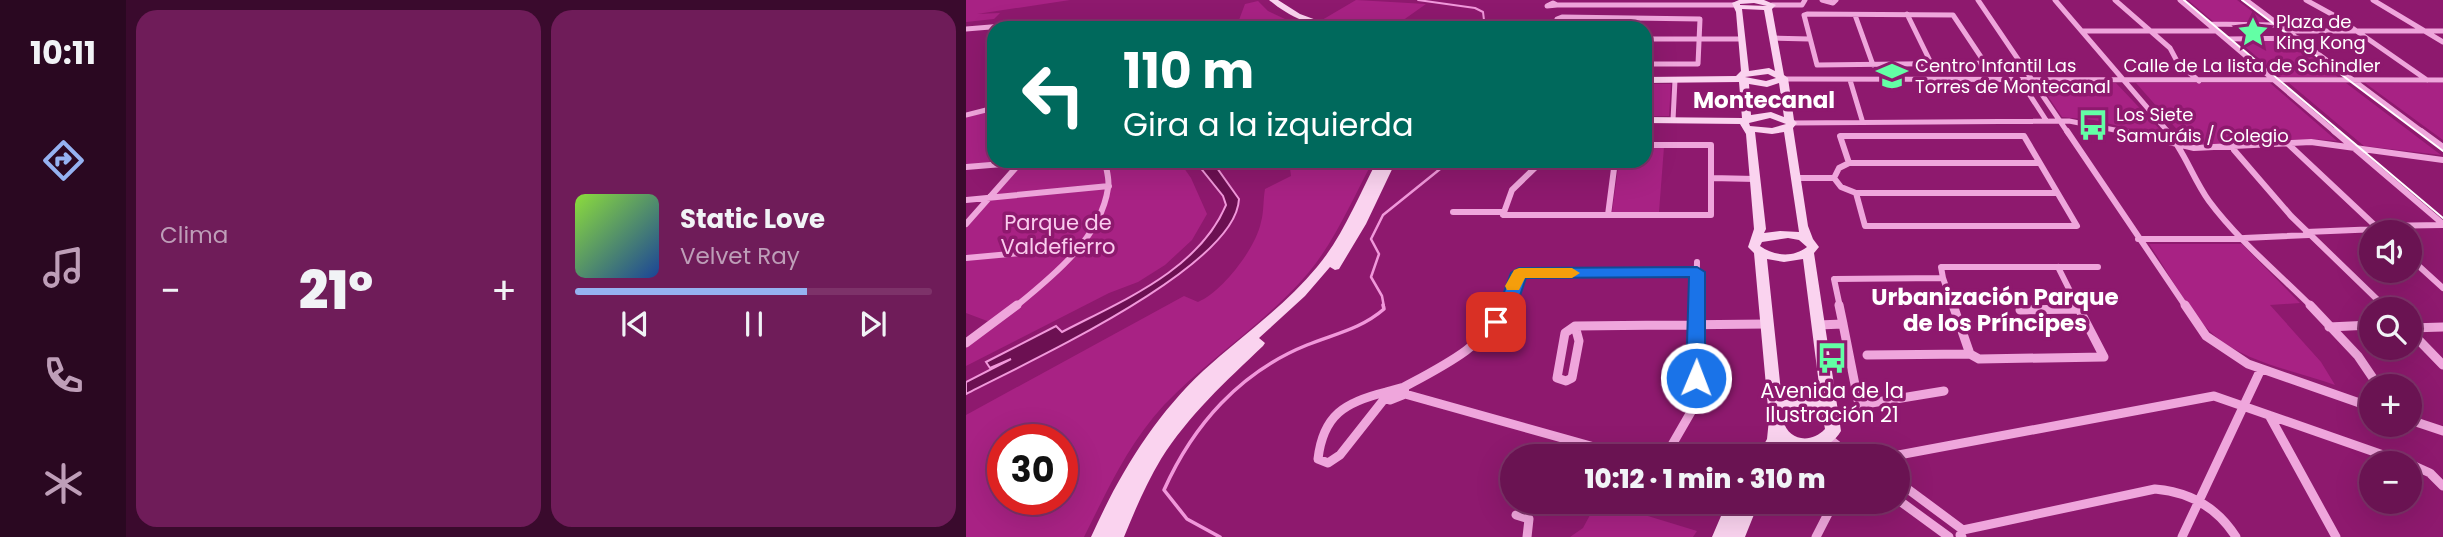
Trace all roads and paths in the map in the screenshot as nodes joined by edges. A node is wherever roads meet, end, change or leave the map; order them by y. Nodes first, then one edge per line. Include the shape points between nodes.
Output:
1 (1265, 0) edge
2 (1273, 0) edge
3 (1746, 0) edge
4 (1805, 0) edge
5 (1822, 0) edge
6 (1836, 0) edge
7 (1978, 0) edge
8 (2055, 0) edge
9 (2115, 0) edge
10 (2180, 0) edge
11 (2246, 0) edge
12 (2306, 0) edge
13 (2373, 0) edge
14 (1702, 2) edge
15 (1766, 3) edge
16 (1557, 5) dead end
17 (1735, 6) junction
18 (1907, 14) junction
19 (1855, 15) junction
20 (1618, 17) junction
21 (1301, 21) edge
22 (1314, 21) edge
23 (1557, 21) edge
24 (1617, 21) edge
25 (2208, 24) junction
26 (2279, 24) junction
27 (987, 27) edge
28 (966, 29) edge
29 (2082, 31) junction
30 (2217, 31) junction
31 (2288, 31) junction
32 (2354, 31) junction
33 (2424, 31) junction
34 (2443, 31) edge
35 (2149, 32) junction
36 (1773, 38) junction
37 (2299, 38) junction
38 (1652, 39) edge
39 (1699, 39) junction
40 (1742, 39) junction
41 (1809, 39) junction
42 (2226, 39) junction
43 (2443, 42) edge
44 (1652, 64) edge
45 (1698, 64) junction
46 (1874, 65) junction
47 (1932, 65) junction
48 (1699, 71) dead end
49 (1743, 78) junction
50 (1782, 78) junction
51 (1652, 80) edge
52 (1675, 80) junction
53 (1850, 80) junction
54 (2020, 80) junction
55 (2031, 80) junction
56 (2124, 80) junction
57 (2199, 80) junction
58 (2273, 80) junction
59 (2354, 80) junction
60 (2427, 80) junction
61 (2443, 80) edge
62 (987, 110) edge
63 (966, 115) edge
64 (1652, 120) edge
65 (1673, 120) junction
66 (1862, 120) junction
67 (2046, 120) junction
68 (2059, 120) junction
69 (1747, 123) junction
70 (1790, 123) junction
71 (2286, 142) junction
72 (1652, 145) edge
73 (2177, 145) junction
74 (2353, 147) junction
75 (2443, 147) edge
76 (2234, 150) junction
77 (2443, 160) edge
78 (1849, 163) junction
79 (2039, 163) junction
80 (987, 165) edge
81 (966, 167) edge
82 (1016, 168) edge
83 (1106, 168) edge
84 (1378, 168) edge
85 (1388, 168) edge
86 (1535, 168) edge
87 (1614, 168) edge
88 (1711, 178) junction
89 (1795, 178) junction
90 (1834, 178) junction
91 (1755, 179) junction
92 (1109, 186) junction
93 (1856, 193) junction
94 (2057, 193) junction
95 (990, 197) junction
96 (966, 200) edge
97 (1453, 212) dead end
98 (1504, 212) junction
99 (1608, 215) junction
100 (2369, 220) edge
101 (966, 224) edge
102 (2443, 225) edge
103 (2422, 226) edge
104 (2359, 230) edge
105 (2307, 233) junction
106 (2245, 238) junction
107 (2138, 239) junction
108 (1759, 246) junction
109 (1807, 246) junction
110 (1077, 248) junction
111 (966, 258) edge
112 (1697, 262) dead end
113 (2058, 267) junction
114 (2098, 267) dead end
115 (2422, 269) edge
116 (1697, 272) junction
117 (1943, 278) junction
118 (2443, 289) edge
119 (2374, 297) edge
120 (2079, 309) junction
121 (2020, 310) dead end
122 (1697, 324) junction
123 (1768, 324) junction
124 (1843, 324) junction
125 (1818, 325) junction
126 (1575, 326) junction
127 (2359, 326) edge
128 (2329, 327) junction
129 (2443, 327) edge
130 (2422, 328) edge
131 (2422, 342) edge
132 (966, 343) edge
133 (1970, 354) junction
134 (1867, 355) dead end
135 (2443, 365) edge
136 (2261, 369) junction
137 (2368, 374) edge
138 (1404, 391) junction
139 (1944, 391) dead end
140 (1386, 395) junction
141 (2359, 403) edge
142 (2245, 405) junction
143 (2269, 414) junction
144 (1832, 416) junction
145 (1776, 421) junction
146 (2422, 423) edge
147 (2443, 430) edge
148 (1828, 438) junction
149 (1585, 444) edge
150 (1672, 444) edge
151 (1773, 444) edge
152 (1799, 444) edge
153 (1816, 444) edge
154 (1836, 444) edge
155 (2373, 451) edge
156 (1910, 453) edge
157 (2422, 470) edge
158 (2443, 486) edge
159 (1910, 492) edge
160 (2200, 500) junction
161 (1910, 508) edge
162 (1730, 514) edge
163 (1746, 514) edge
164 (1828, 514) edge
165 (1516, 515) dead end
166 (1961, 535) edge
167 (1100, 537) edge
168 (1115, 537) edge
169 (1527, 537) edge
170 (1721, 537) edge
171 (1737, 537) edge
172 (1816, 537) edge
173 (1949, 537) edge
174 (2182, 537) edge
175 (2236, 537) edge
176 (2336, 537) edge

1 - 21 street
2 - 22 main road
3 - 15 street
3 - 17 street
4 - 15 street via 1802,5
5 - 6 street
7 - 55 street
8 - 29 street
9 - 35 street
10 - 25 street
11 - 26 street
12 - 32 street
13 - 33 street
14 - 16 street
14 - 17 street
15 - 17 street
15 - 36 street
17 - 40 street via 1740,12
18 - 19 street
18 - 47 street
18 - 47 street via 1956,16 1985,63
19 - 41 street via 1804,16
19 - 46 street
20 - 23 street via 1562,17
20 - 24 street
20 - 39 street via 1698,15
25 - 26 street
25 - 30 street
26 - 31 street
27 - 28 street
29 - 35 street
29 - 56 street
30 - 35 street
30 - 42 street
31 - 32 street
31 - 37 street
32 - 33 street
32 - 60 street
33 - 34 street
33 - 43 street
35 - 57 street
36 - 41 street
36 - 50 street
37 - 42 street
37 - 59 street
38 - 39 street
39 - 40 street
39 - 45 street
40 - 49 street
41 - 46 street via 1817,65
42 - 58 street
44 - 45 street
45 - 48 street
46 - 47 street
49 - 50 street via 1767,84
49 - 52 street
49 - 69 street
50 - 53 street, Calle de La lista de Schindler
50 - 70 street
51 - 52 street
52 - 65 street
53 - 54 street, Calle de La lista de Schindler
53 - 66 street
54 - 55 street, Calle de La lista de Schindler
54 - 67 street
55 - 56 street, Calle de La lista de Schindler
55 - 68 street
56 - 57 street, Calle de La lista de Schindler
56 - 73 street
57 - 58 street, Calle de La lista de Schindler
58 - 59 street, Calle de La lista de Schindler
58 - 74 street
59 - 60 street, Calle de La lista de Schindler
59 - 75 street
60 - 61 street, Calle de La lista de Schindler
62 - 63 street
64 - 65 street
65 - 69 street
66 - 67 street
66 - 70 street
67 - 68 street
68 - 73 street via 2102,125
68 - 107 street
69 - 70 street via 1769,131
69 - 70 street via 1771,115
69 - 91 street
70 - 89 street
71 - 74 street
71 - 76 street
71 - 100 street
72 - 88 street via 1711,143
73 - 76 street
73 - 106 street via 2202,189
74 - 77 street
74 - 102 street
76 - 105 street
78 - 79 street
78 - 79 street via 1840,136 2024,136
78 - 90 street via 1836,171
79 - 94 street
80 - 81 street
82 - 95 street
83 - 92 street
84 - 167 street via 1346,231 1313,280 1184,400 1147,444
85 - 168 street via 1355,233 1326,277 1194,402 1169,432 1148,464
86 - 98 street via 1512,190
87 - 99 street
88 - 91 street
88 - 99 street via 1711,215
89 - 90 street
89 - 109 street
90 - 93 street
91 - 108 street
92 - 95 street
92 - 110 street via 1099,217
93 - 94 street
93 - 94 street via 1865,226 2077,226
95 - 96 street
95 - 101 street
97 - 98 street
98 - 99 street
102 - 103 street
104 - 105 street
105 - 106 street
105 - 119 street
106 - 107 street
106 - 128 street
107 - 136 street via 2206,336 2234,357
108 - 109 street via 1782,234
108 - 109 street via 1785,258
108 - 123 street
109 - 125 street
110 - 111 street
110 - 132 street via 1029,295
112 - 116 street
113 - 114 street
113 - 117 street via 1941,268
113 - 120 street
115 - 118 street
116 - 122 street
116 - 138 street via 1519,273 1507,307 1485,337
117 - 124 street via 1834,279
117 - 133 street
120 - 121 street
120 - 133 street via 2104,357 1979,359
122 - 123 street
122 - 126 street
122 - 150 street via 1695,405
123 - 145 street
124 - 125 street
124 - 139 street via 1858,405
125 - 144 street
126 - 126 street via 1565,332 1557,378 1566,381 1572,378 1579,341
127 - 128 street
128 - 137 street
129 - 130 street
131 - 135 street
133 - 134 street
136 - 141 street
136 - 142 street
138 - 140 street
138 - 149 street
140 - 140 street via 1358,398 1332,416 1319,438 1318,459 1328,463 1340,454
142 - 143 street
142 - 156 street via 2202,397
142 - 160 street
143 - 155 street
143 - 176 street
144 - 145 street via 1819,404 1800,400 1784,406
144 - 148 street via 1833,432
145 - 151 main road
145 - 152 street via 1788,440
146 - 147 street
148 - 153 street
148 - 154 street
157 - 158 street
159 - 166 street
160 - 166 street via 2173,489 2155,489
160 - 174 street
160 - 175 street via 2229,524
161 - 173 street
162 - 170 street
163 - 171 main road
164 - 172 street
165 - 169 street via 1529,519

